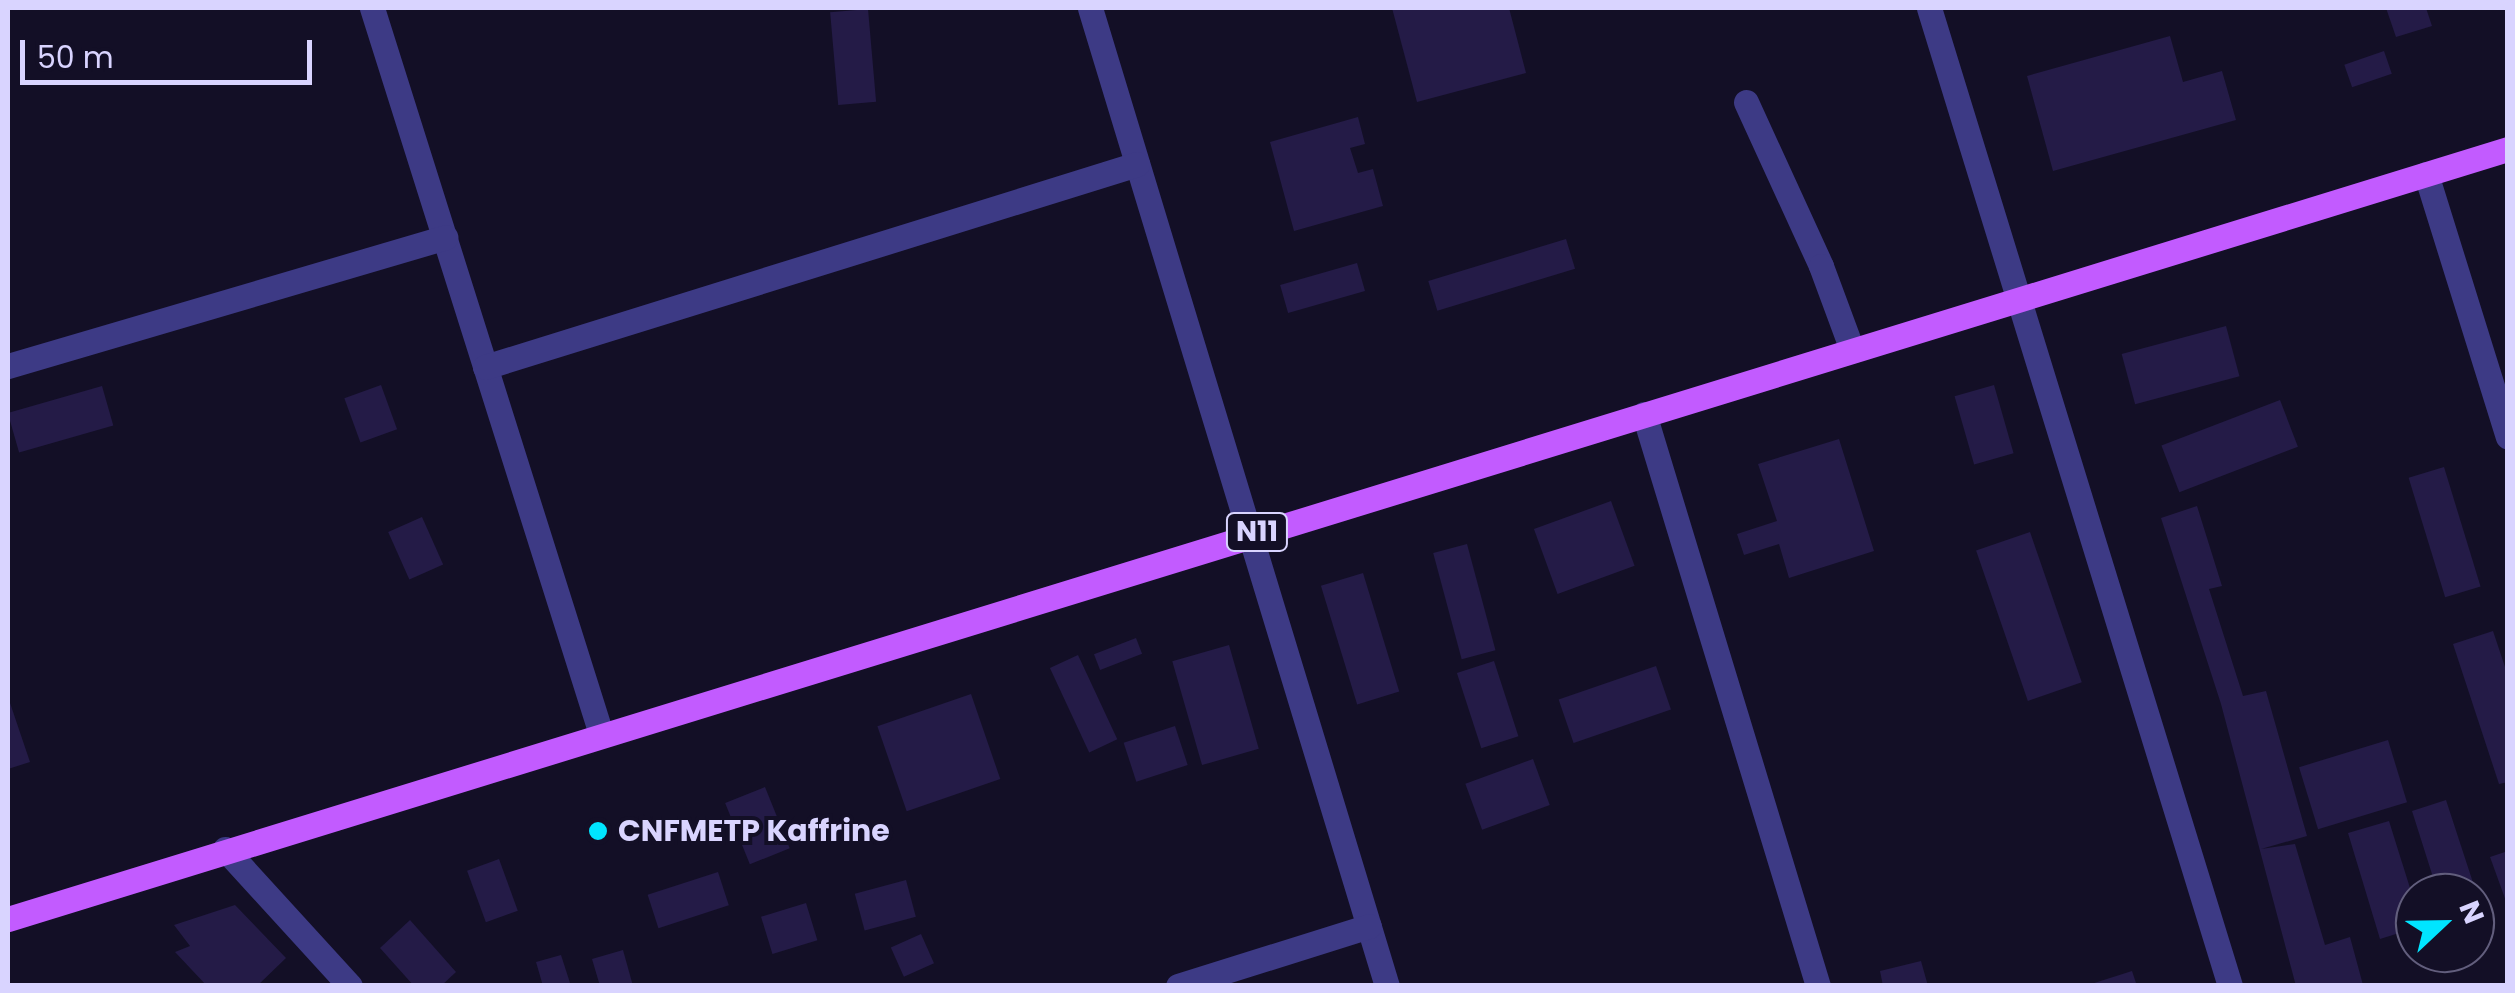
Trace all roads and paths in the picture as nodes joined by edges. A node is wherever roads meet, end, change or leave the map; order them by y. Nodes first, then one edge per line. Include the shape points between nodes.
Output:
1 (372, 8) edge
2 (1090, 8) edge
3 (1929, 8) edge
4 (1746, 102) dead end
5 (2508, 149) edge
6 (1137, 164) junction
7 (2426, 174) junction
8 (444, 237) junction
9 (2019, 299) junction
10 (1852, 350) junction
11 (8, 366) edge
12 (485, 367) junction
13 (1644, 414) junction
14 (2508, 437) edge
15 (1248, 535) junction
16 (600, 734) junction
17 (225, 849) junction
18 (8, 919) edge
19 (1369, 926) junction
20 (350, 986) edge
21 (1178, 986) edge
22 (1387, 986) edge
23 (1818, 986) edge
24 (2230, 986) edge

1 - 8 street
2 - 6 street
3 - 9 street
4 - 10 street
5 - 7 main road, N11
6 - 12 street
6 - 15 street
7 - 9 main road, N11
7 - 14 street
8 - 11 street
8 - 12 street
9 - 10 main road, N11
9 - 24 street
10 - 13 main road, N11
12 - 16 street
13 - 15 main road, N11
13 - 23 street
15 - 16 main road, N11
15 - 19 street
16 - 17 main road, N11
17 - 18 main road, N11
17 - 20 street
19 - 21 street
19 - 22 street

